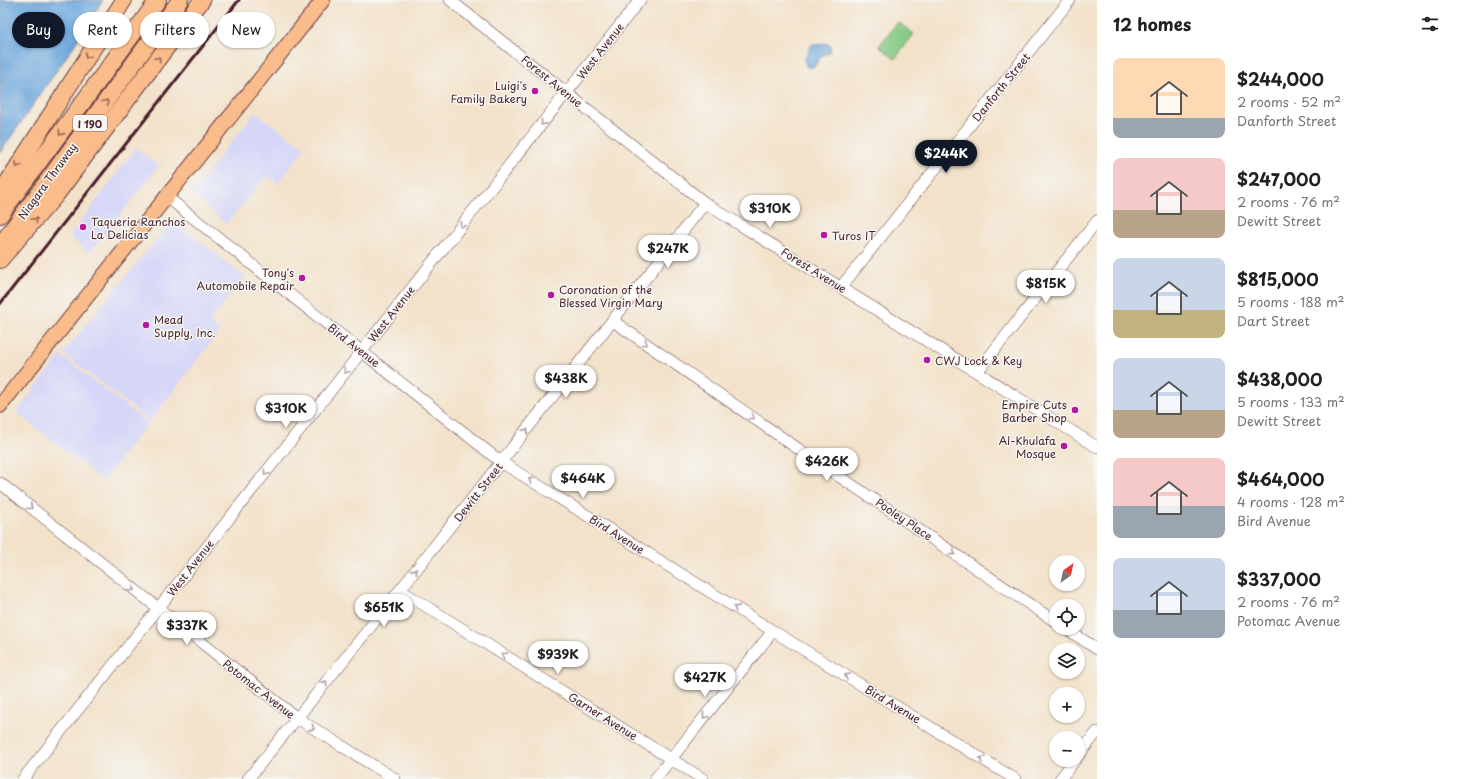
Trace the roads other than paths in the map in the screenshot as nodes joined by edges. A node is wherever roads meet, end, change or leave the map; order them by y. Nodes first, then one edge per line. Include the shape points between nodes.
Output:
1 (124, 0) edge
2 (158, 0) edge
3 (180, 0) edge
4 (202, 0) edge
5 (323, 0) edge
6 (450, 0) edge
7 (640, 0) edge
8 (1070, 0) edge
9 (567, 93) junction
10 (0, 194) edge
11 (167, 197) junction
12 (705, 203) junction
13 (0, 215) edge
14 (1097, 221) edge
15 (0, 246) edge
16 (0, 260) edge
17 (841, 287) junction
18 (613, 321) junction
19 (362, 351) junction
20 (978, 372) junction
21 (0, 406) edge
22 (1097, 447) edge
23 (501, 462) junction
24 (0, 483) edge
25 (400, 590) junction
26 (158, 609) junction
27 (1049, 617) edge
28 (773, 631) junction
29 (1076, 635) edge
30 (1097, 649) edge
31 (297, 718) junction
32 (1097, 732) edge
33 (1085, 747) edge
34 (671, 759) junction
35 (1069, 767) edge
36 (23, 779) edge
37 (248, 779) edge
38 (395, 779) edge
39 (656, 779) edge
40 (703, 779) edge
41 (1015, 779) edge
42 (1060, 779) edge

1 -> 10 highway
2 -> 13 highway, Niagara Thruway / I 190
15 -> 3 highway, Niagara Thruway / I 190
16 -> 4 highway via 56,195
5 - 11 main road
6 - 9 street, Forest Avenue
7 - 9 street, West Avenue
8 - 17 street, Danforth Street
9 - 12 street, Forest Avenue
9 -> 19 street, West Avenue
11 - 19 street, Bird Avenue
11 - 21 main road
12 - 17 street, Forest Avenue
12 - 18 street, Dewitt Street
14 - 20 street
17 - 20 street, Forest Avenue
23 -> 18 street, Dewitt Street
18 -> 27 street, Pooley Place
19 - 23 street, Bird Avenue
19 -> 26 street, West Avenue
20 - 22 street, Forest Avenue
25 -> 23 street, Dewitt Street
28 -> 23 street, Bird Avenue
24 -> 26 street, Potomac Avenue
31 -> 25 street, Dewitt Street
34 -> 25 street, Garner Avenue
26 - 31 street, Potomac Avenue
26 - 36 street, West Avenue
28 -> 34 street
41 -> 28 street, Bird Avenue
29 - 30 street
31 - 37 street, Dewitt Street
31 -> 38 street, Potomac Avenue
32 - 33 street
34 - 39 street
34 - 40 street, Garner Avenue
35 - 42 street

